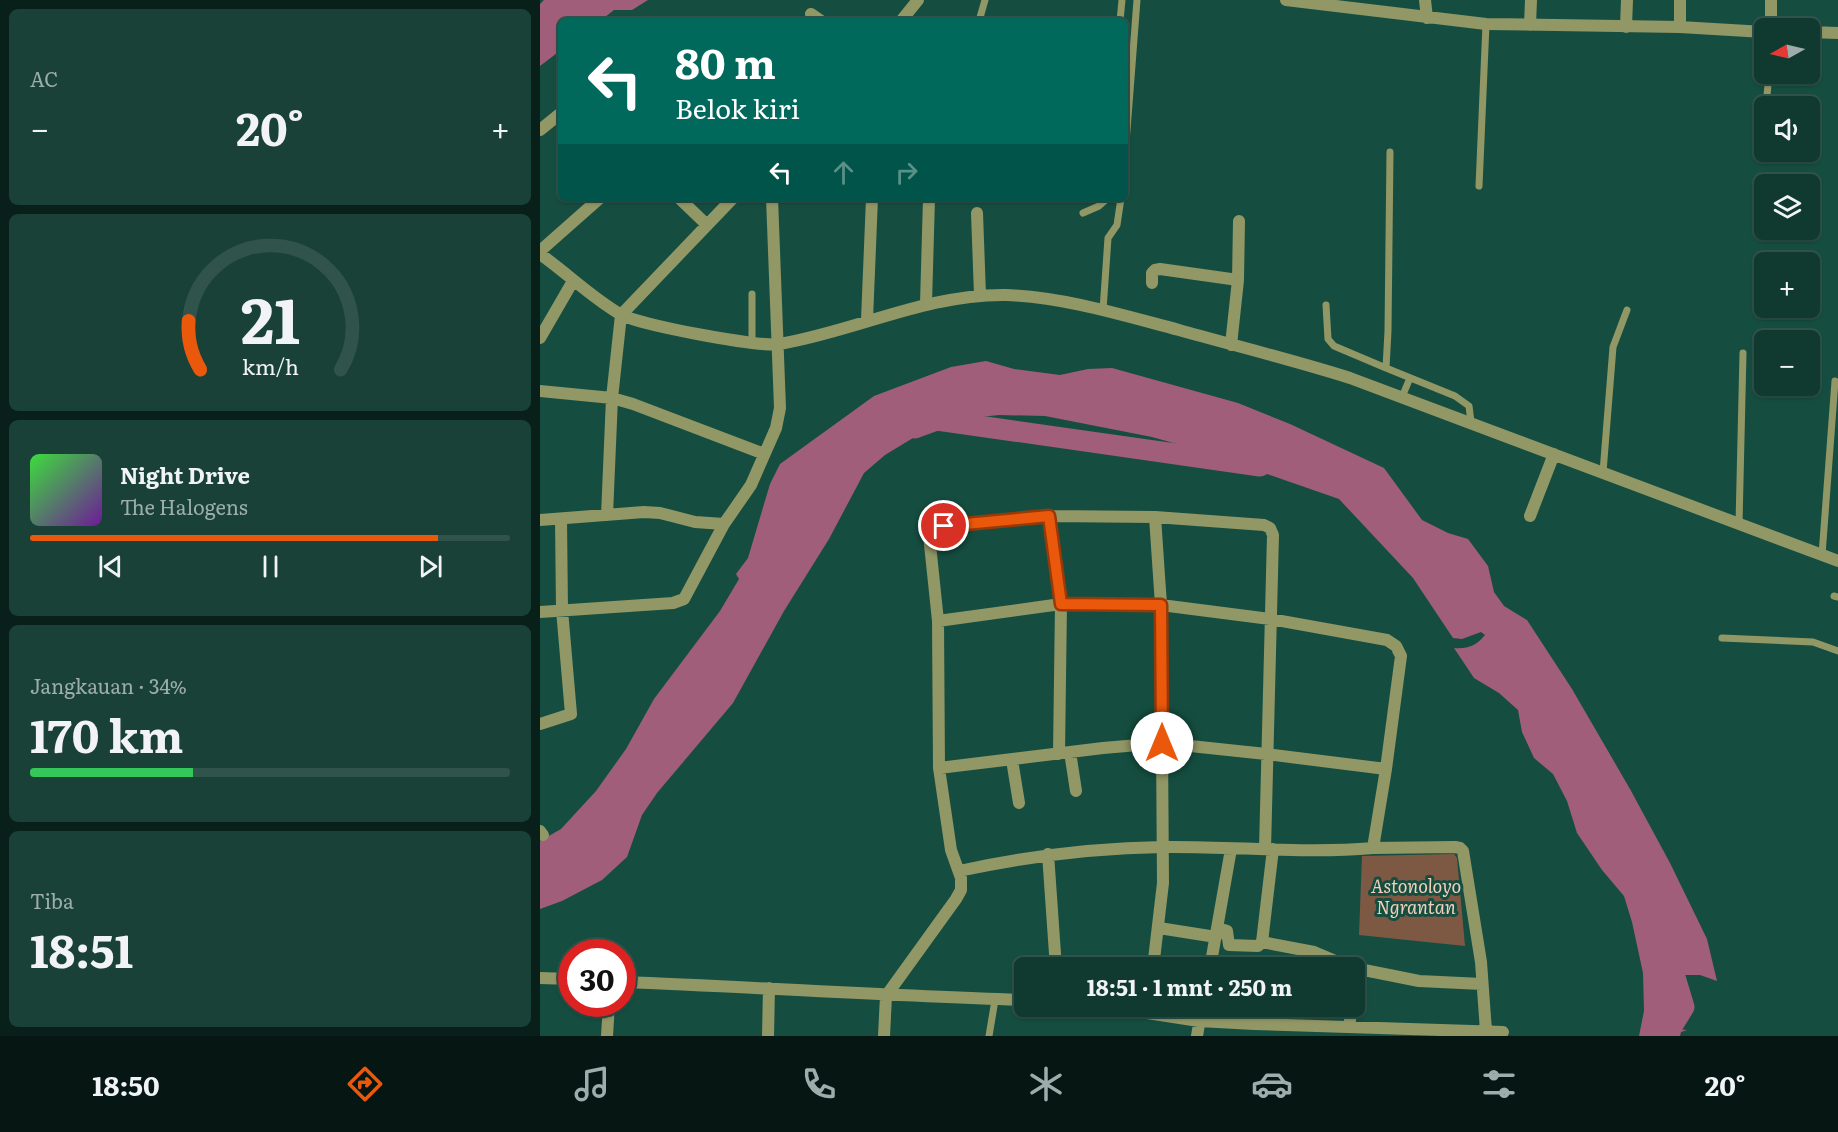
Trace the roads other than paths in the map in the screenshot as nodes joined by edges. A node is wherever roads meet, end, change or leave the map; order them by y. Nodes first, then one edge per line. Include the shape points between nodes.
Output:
1 (918, 0) edge
2 (985, 0) edge
3 (1122, 0) edge
4 (1137, 0) edge
5 (1286, 0) edge
6 (1425, 0) edge
7 (1531, 0) edge
8 (1627, 0) edge
9 (1680, 0) edge
10 (1771, 0) edge
11 (903, 18) edge
12 (980, 18) edge
13 (1120, 18) edge
14 (1427, 18) junction
15 (1771, 18) edge
16 (1486, 24) junction
17 (1530, 25) junction
18 (1626, 27) junction
19 (1680, 27) junction
20 (1754, 31) edge
21 (1820, 32) edge
22 (1838, 33) edge
23 (1128, 101) edge
24 (558, 115) edge
25 (540, 130) edge
26 (1390, 152) dead end
27 (1479, 186) dead end
28 (597, 201) edge
29 (682, 201) edge
30 (730, 201) edge
31 (772, 201) edge
32 (872, 201) edge
33 (928, 201) edge
34 (1104, 201) edge
35 (1121, 201) edge
36 (977, 213) dead end
37 (1083, 213) dead end
38 (1239, 221) dead end
39 (706, 224) junction
40 (540, 252) edge
41 (1238, 280) junction
42 (573, 281) junction
43 (1152, 283) dead end
44 (752, 294) dead end
45 (980, 295) junction
46 (926, 304) junction
47 (1326, 305) dead end
48 (1103, 310) junction
49 (1628, 310) dead end
50 (621, 315) junction
51 (867, 320) junction
52 (540, 338) edge
53 (752, 342) junction
54 (777, 345) junction
55 (1231, 345) junction
56 (1743, 353) dead end
57 (1386, 368) junction
58 (1410, 378) junction
59 (1835, 381) dead end
60 (540, 391) edge
61 (1402, 397) junction
62 (612, 398) junction
63 (1471, 422) junction
64 (764, 454) junction
65 (1554, 454) junction
66 (1603, 472) junction
67 (607, 515) junction
68 (1049, 516) junction
69 (1530, 516) dead end
70 (1155, 518) junction
71 (561, 519) junction
72 (540, 520) edge
73 (724, 524) junction
74 (1739, 524) junction
75 (1822, 555) junction
76 (1838, 561) edge
77 (1061, 604) junction
78 (1161, 605) junction
79 (562, 610) junction
80 (540, 612) edge
81 (1270, 619) junction
82 (938, 621) junction
83 (1722, 638) dead end
84 (1838, 651) edge
85 (540, 724) edge
86 (1162, 743) junction
87 (1064, 753) junction
88 (1266, 753) junction
89 (1012, 760) junction
90 (939, 768) junction
91 (1386, 769) junction
92 (1076, 791) dead end
93 (1019, 803) dead end
94 (1163, 847) junction
95 (1373, 848) junction
96 (1231, 849) junction
97 (1269, 849) junction
98 (1048, 854) junction
99 (959, 872) junction
100 (1159, 928) junction
101 (1217, 932) junction
102 (1262, 942) junction
103 (1055, 957) edge
104 (1155, 957) edge
105 (1212, 957) edge
106 (1327, 957) edge
107 (1365, 970) edge
108 (540, 978) edge
109 (558, 979) edge
110 (636, 983) edge
111 (1482, 984) junction
112 (768, 988) junction
113 (886, 996) junction
114 (995, 1000) junction
115 (1014, 1000) edge
116 (608, 1017) edge
117 (1178, 1017) edge
118 (1200, 1017) edge
119 (1254, 1017) edge
120 (1350, 1017) edge
121 (1199, 1020) junction
122 (1254, 1024) junction
123 (1349, 1027) junction
124 (1486, 1031) junction
125 (1503, 1032) dead end
126 (607, 1036) edge
127 (768, 1036) edge
128 (884, 1036) edge
129 (989, 1036) edge
130 (1197, 1036) edge

1 - 11 street
2 - 12 lane
3 - 13 lane
4 - 23 lane
5 - 14 street
6 - 14 street
7 - 17 street
8 - 18 street
9 - 19 street
10 - 15 street
14 - 16 street
16 - 17 street
16 - 27 lane
17 - 18 street
18 - 19 street
19 - 20 street
21 - 22 street
24 - 25 street
26 - 57 lane
28 - 40 street
29 - 39 street
30 - 39 street
31 - 54 street
32 - 51 street
33 - 46 street
34 - 37 lane
35 - 48 lane via 1117,225 1108,238
36 - 45 street
38 - 41 street
39 - 50 street
40 - 42 street
41 - 43 street via 1160,269 1152,273
41 - 55 street
42 - 50 street
42 - 52 street
44 - 53 lane
45 - 46 street
45 - 48 street via 1031,297
46 - 51 street
47 - 57 lane via 1330,342
48 - 55 street
49 - 66 lane via 1613,347
50 - 53 street via 707,336
50 - 62 street
51 - 54 street
53 - 54 street
54 - 64 street via 779,418
55 - 61 street via 1313,366
56 - 74 lane
57 - 58 lane
58 - 61 lane
58 - 63 lane via 1465,402
59 - 75 lane
60 - 62 street
61 - 63 street
62 - 64 street
62 - 67 street
63 - 65 street
64 - 73 street via 751,485
65 - 66 street
65 - 69 street
66 - 74 street
67 - 71 street
67 - 73 street via 660,513
68 - 70 street
68 - 77 street
68 - 82 street via 930,529
70 - 78 street
70 - 81 street via 1270,528
71 - 72 street
71 - 79 street
73 - 79 street via 684,599 674,603
74 - 75 street
75 - 76 street
77 - 78 street
77 - 82 street
77 - 87 street
78 - 81 street
78 - 86 street
79 - 80 street
79 - 85 street via 570,714
81 - 88 street
81 - 91 street via 1387,640 1396,646 1401,656
82 - 90 street
83 - 84 lane via 1813,642
86 - 87 street
86 - 88 street
86 - 94 street
87 - 89 street
87 - 92 street
88 - 91 street
88 - 97 street
89 - 90 street
89 - 93 street
90 - 99 street via 951,850
91 - 95 street
94 - 96 street
94 - 98 street
94 - 100 street
95 - 97 street
95 - 111 street via 1455,847 1463,851
96 - 97 street
96 - 101 street
97 - 102 street
98 - 99 street
98 - 103 street
99 - 113 street via 961,890 956,899
100 - 101 street
100 - 104 street
101 - 102 street via 1227,931 1229,945 1253,947
101 - 105 street
102 - 106 street
107 - 111 street via 1419,981
108 - 109 street
110 - 112 street
111 - 124 street
112 - 113 street
112 - 127 street
113 - 114 street
113 - 128 street
114 - 115 street
114 - 129 lane
116 - 126 street
117 - 121 street
118 - 121 street
119 - 122 lane
120 - 123 street
121 - 122 street
121 - 130 street
122 - 123 street
123 - 124 street
124 - 125 street

